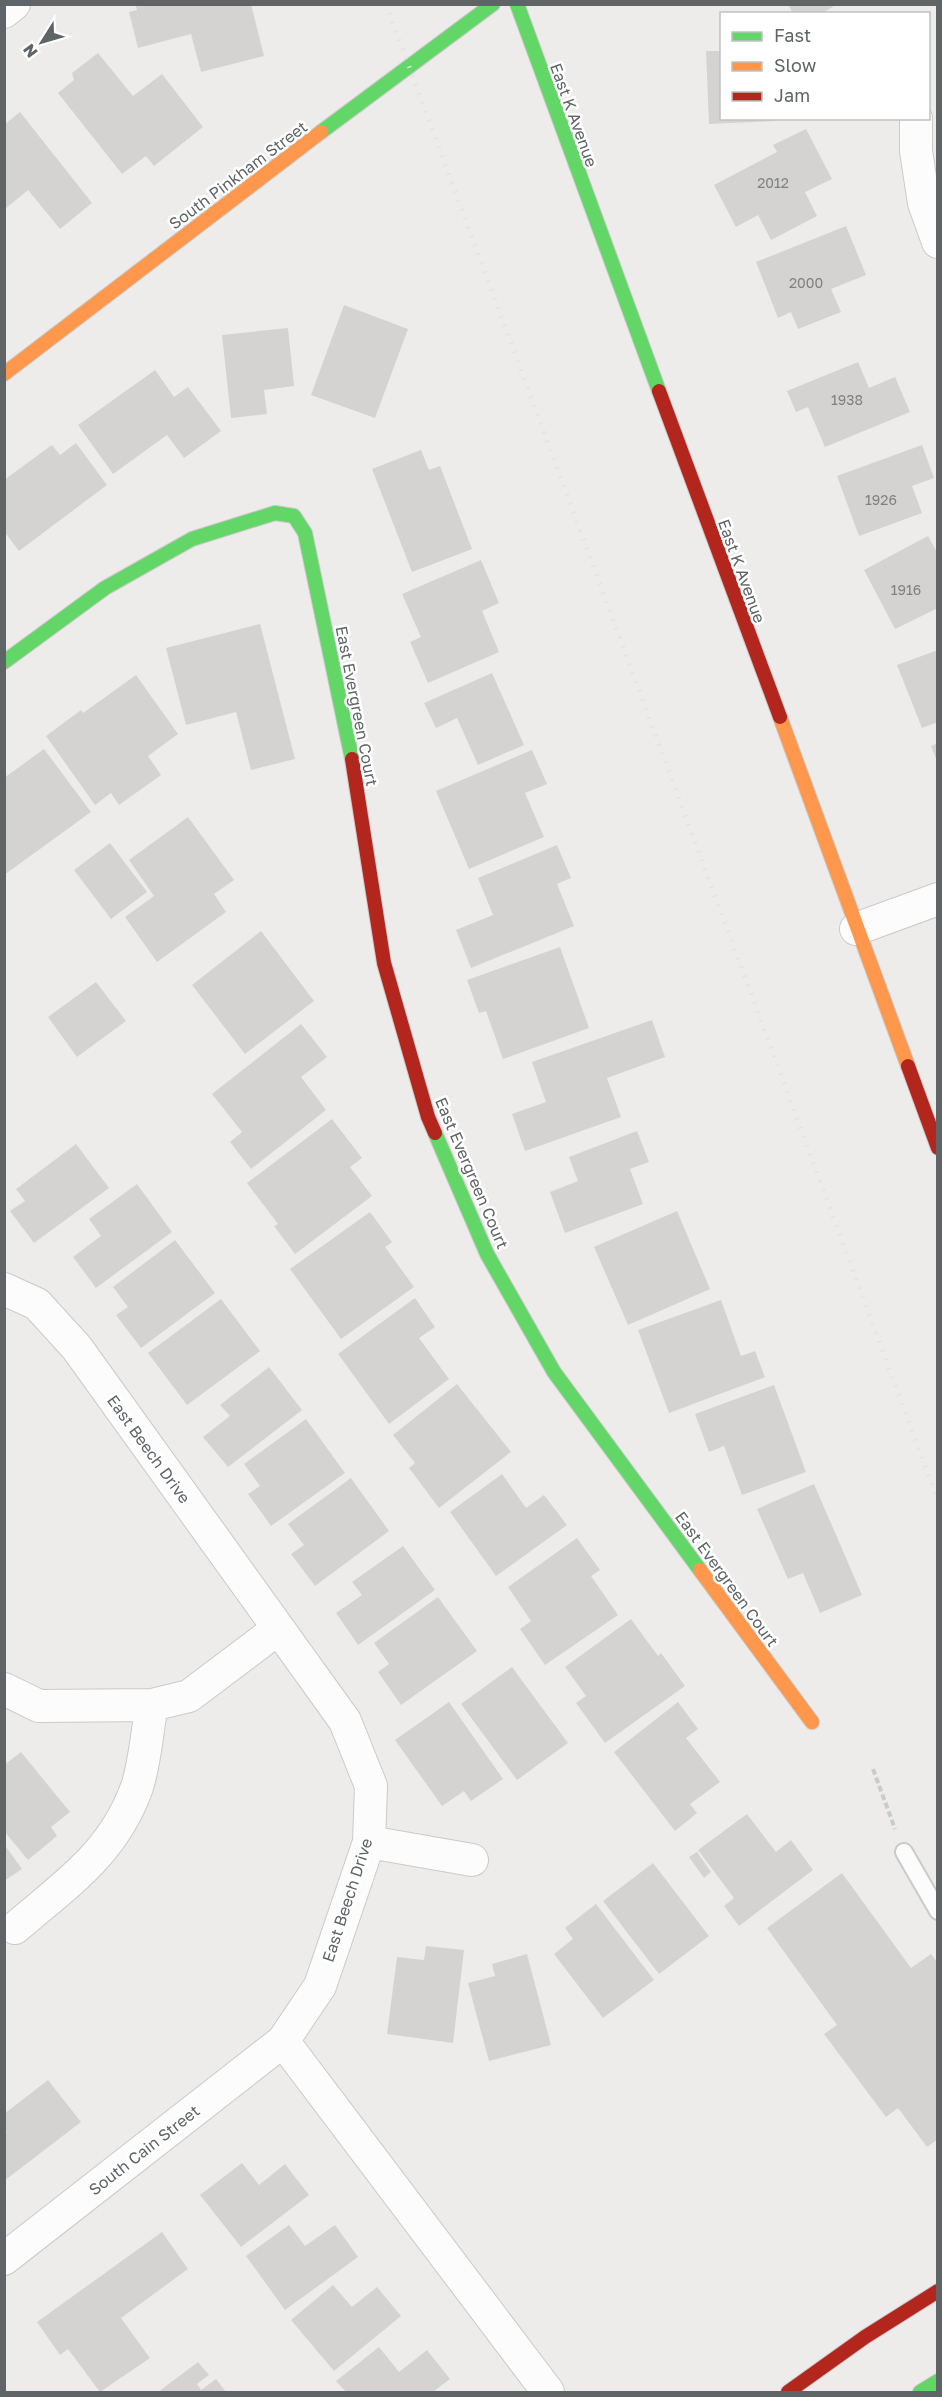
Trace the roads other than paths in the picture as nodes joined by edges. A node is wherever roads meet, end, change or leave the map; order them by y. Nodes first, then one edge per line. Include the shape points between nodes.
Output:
1 (14, 4) edge
2 (493, 4) edge
3 (517, 4) edge
4 (4, 12) edge
5 (916, 120) edge
6 (938, 242) edge
7 (4, 374) edge
8 (4, 662) edge
9 (938, 899) edge
10 (856, 929) junction
11 (938, 1148) edge
12 (4, 1289) edge
13 (278, 1629) junction
14 (4, 1689) edge
15 (152, 1705) junction
16 (812, 1722) dead end
17 (369, 1842) junction
18 (904, 1852) road end
19 (472, 1860) dead end
20 (938, 1911) edge
21 (15, 1928) dead end
22 (283, 2041) junction
23 (4, 2259) edge
24 (938, 2291) edge
25 (938, 2380) edge
26 (548, 2392) edge
27 (788, 2392) edge
28 (920, 2392) edge

1 - 4 street
2 - 7 street, South Pinkham Street
3 - 10 street, East K Avenue
5 - 6 street via 924,203
8 - 16 street, East Evergreen Court via 105,588 192,539 275,513 294,516 305,533 350,747 384,963 432,1128 487,1254 555,1372
9 - 10 street
10 - 11 street, East K Avenue
12 - 13 street, East Beech Drive via 37,1305 77,1348
13 - 15 street via 189,1696
13 - 17 street, East Beech Drive via 345,1721 371,1786
14 - 15 street via 39,1706
15 - 21 street via 137,1786 117,1829 91,1864
17 - 19 street
17 - 22 street, East Beech Drive via 320,1986
18 - 20 lane
22 - 23 street, South Cain Street
22 - 26 street
24 - 27 street
25 - 28 street

